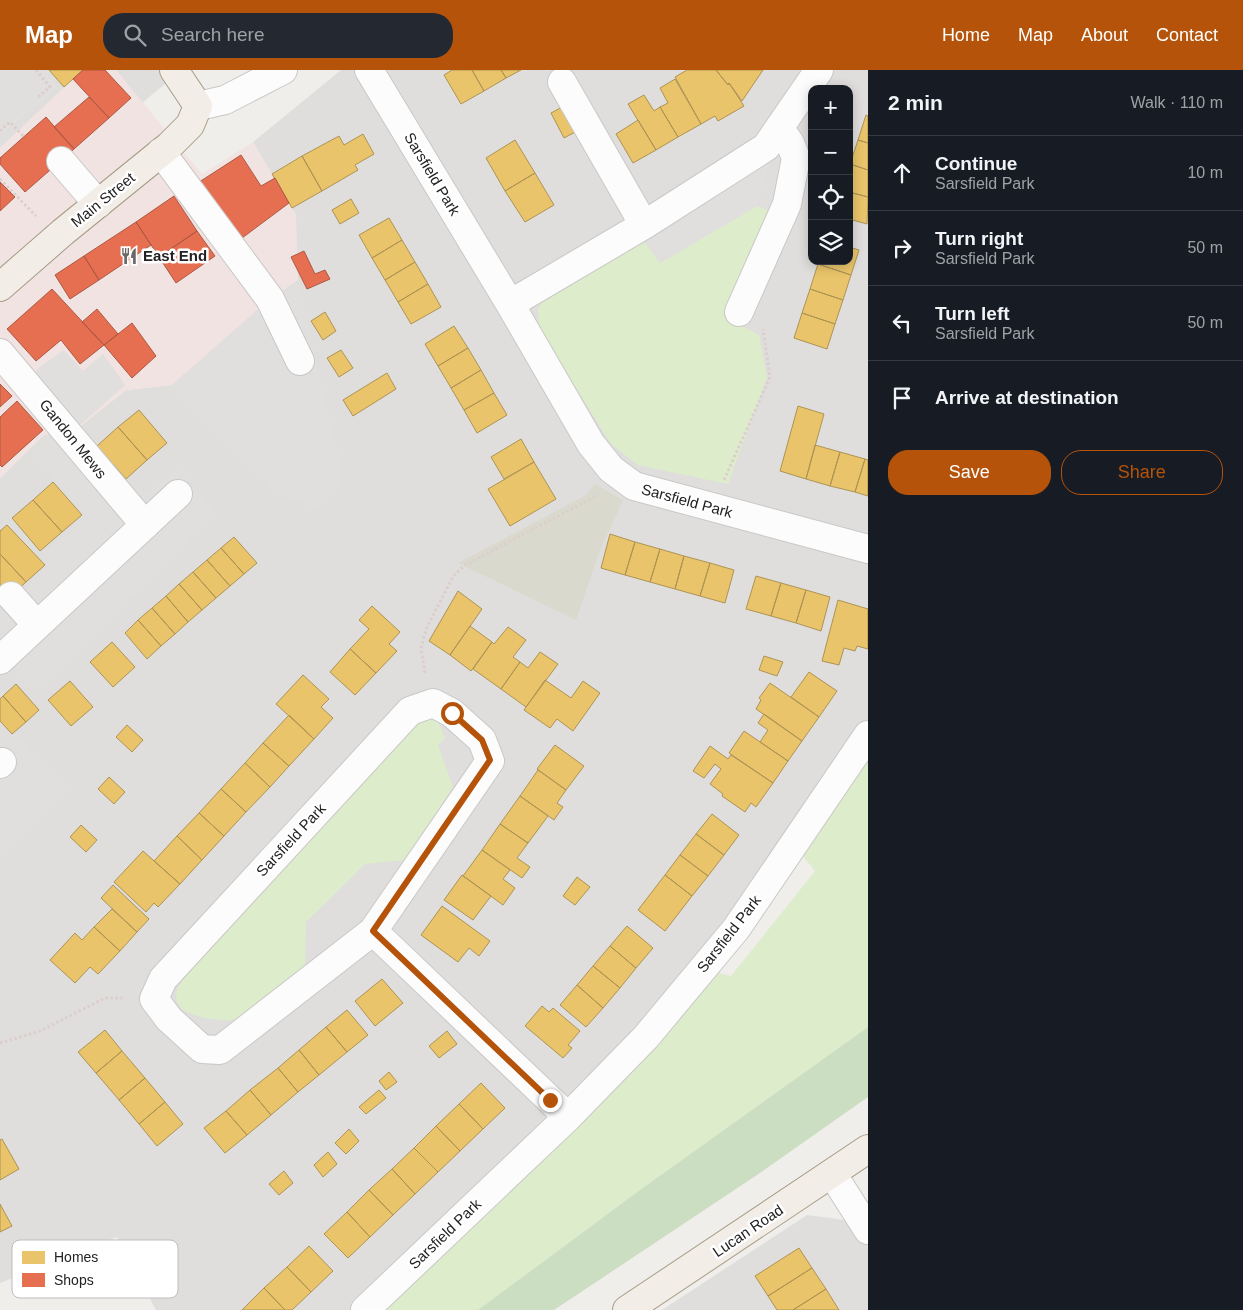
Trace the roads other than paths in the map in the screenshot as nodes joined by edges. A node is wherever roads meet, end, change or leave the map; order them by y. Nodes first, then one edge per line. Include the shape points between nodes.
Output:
1 (174, 70) edge
2 (283, 70) edge
3 (369, 70) edge
4 (820, 70) edge
5 (562, 82) dead end
6 (198, 106) junction
7 (779, 128) junction
8 (161, 152) junction
9 (61, 161) dead end
10 (98, 204) junction
11 (644, 225) junction
12 (0, 287) edge
13 (510, 304) junction
14 (739, 312) dead end
15 (0, 353) edge
16 (300, 360) dead end
17 (178, 494) dead end
18 (144, 525) junction
19 (868, 549) edge
20 (11, 596) dead end
21 (37, 625) junction
22 (0, 660) edge
23 (868, 735) edge
24 (373, 931) junction
25 (568, 1117) junction
26 (868, 1149) edge
27 (833, 1174) junction
28 (868, 1230) edge
29 (365, 1310) edge
30 (627, 1310) edge

1 - 6 main road
2 - 6 street via 225,100
3 - 13 street, Sarsfield Park
4 - 7 street
5 - 11 street
6 - 8 main road, Main Street via 190,124
7 - 11 street via 766,147
7 - 14 street via 796,158 788,204
8 - 10 main road, Main Street
8 - 16 street via 270,300
9 - 10 street
10 - 12 main road, Main Street
11 - 13 street
13 - 19 street, Sarsfield Park via 591,444 611,469 634,486
15 - 18 street, Gandon Mews
17 - 18 street
18 - 21 street
20 - 21 street
21 - 22 street
23 - 25 street, Sarsfield Park via 736,929 646,1037
24 - 24 street, Sarsfield Park via 220,1050 202,1050 168,1019 154,999 163,979 410,711 433,703 452,713 482,740 490,760
24 - 25 street
25 - 29 street, Sarsfield Park
26 - 27 main road, Lucan Road
27 - 28 street
27 - 30 main road, Lucan Road

